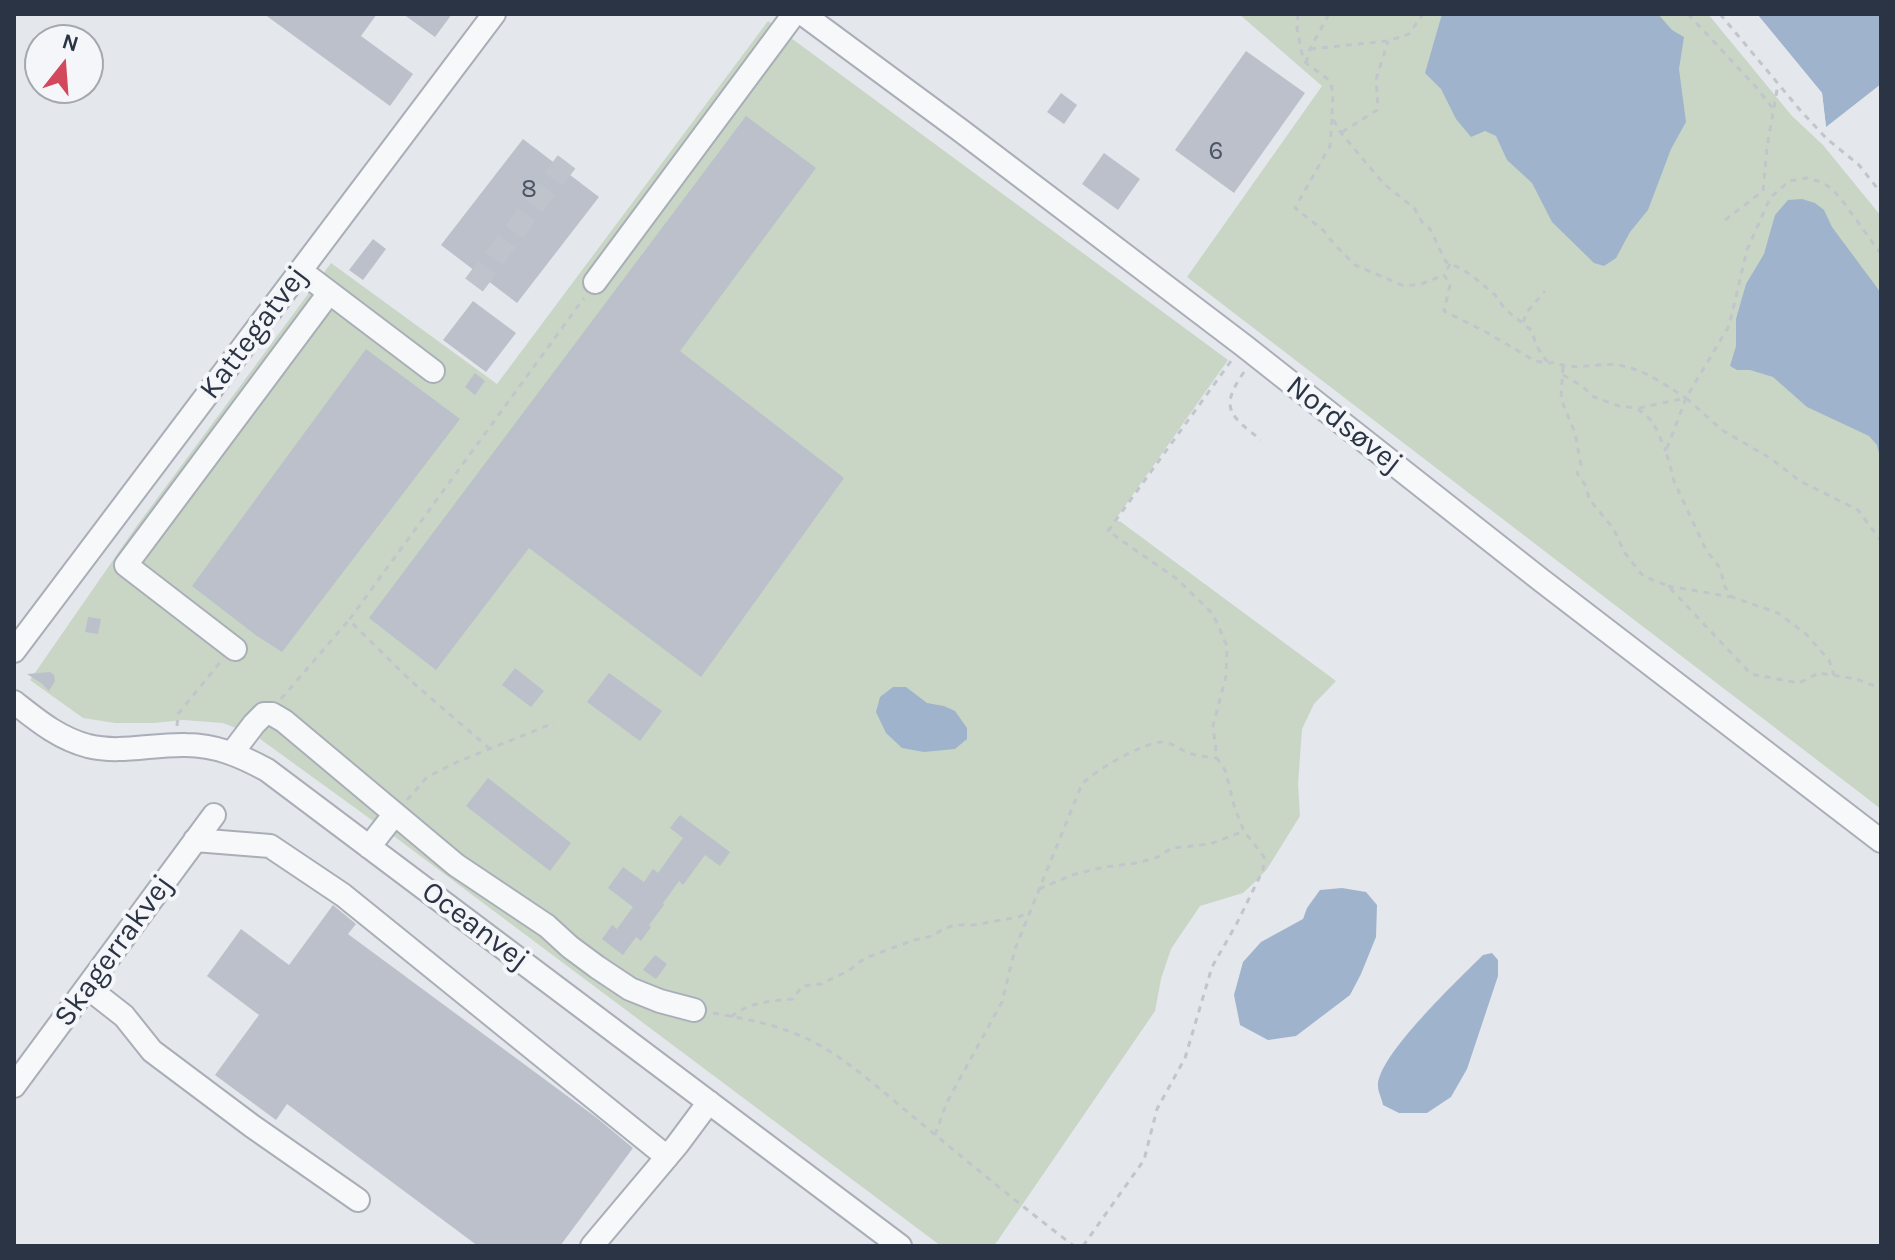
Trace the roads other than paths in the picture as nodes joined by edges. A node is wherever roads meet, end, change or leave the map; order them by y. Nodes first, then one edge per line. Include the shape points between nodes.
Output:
1 (494, 14) edge
2 (794, 14) edge
3 (803, 14) edge
4 (301, 271) junction
5 (595, 282) road end
6 (329, 293) junction
7 (433, 371) dead end
8 (233, 648) road end
9 (14, 651) edge
10 (14, 702) edge
11 (232, 753) junction
12 (214, 815) dead end
13 (394, 815) junction
14 (195, 840) junction
15 (1881, 841) edge
16 (369, 847) junction
17 (87, 987) junction
18 (694, 1010) road end
19 (14, 1086) edge
20 (709, 1102) junction
21 (667, 1157) junction
22 (358, 1200) dead end
23 (592, 1246) edge
24 (900, 1246) edge

1 - 4 street, Kattegatvej
2 - 5 street
3 - 15 street, Nordsøvej via 1249,350
4 - 6 street
4 - 9 street, Kattegatvej
6 - 7 street
6 - 8 street via 126,565
10 - 11 street, Oceanvej via 52,732 87,746 127,750 186,745
11 - 13 street via 264,714 272,714
11 - 16 street, Oceanvej via 267,770
12 - 14 street, Skagerrakvej
13 - 16 street
13 - 18 street via 623,985
14 - 17 street, Skagerrakvej
14 - 21 street via 270,846 330,886
16 - 20 street, Oceanvej
17 - 19 street, Skagerrakvej
17 - 22 street via 124,1016 152,1051
20 - 21 street
20 - 24 street, Oceanvej
21 - 23 street

